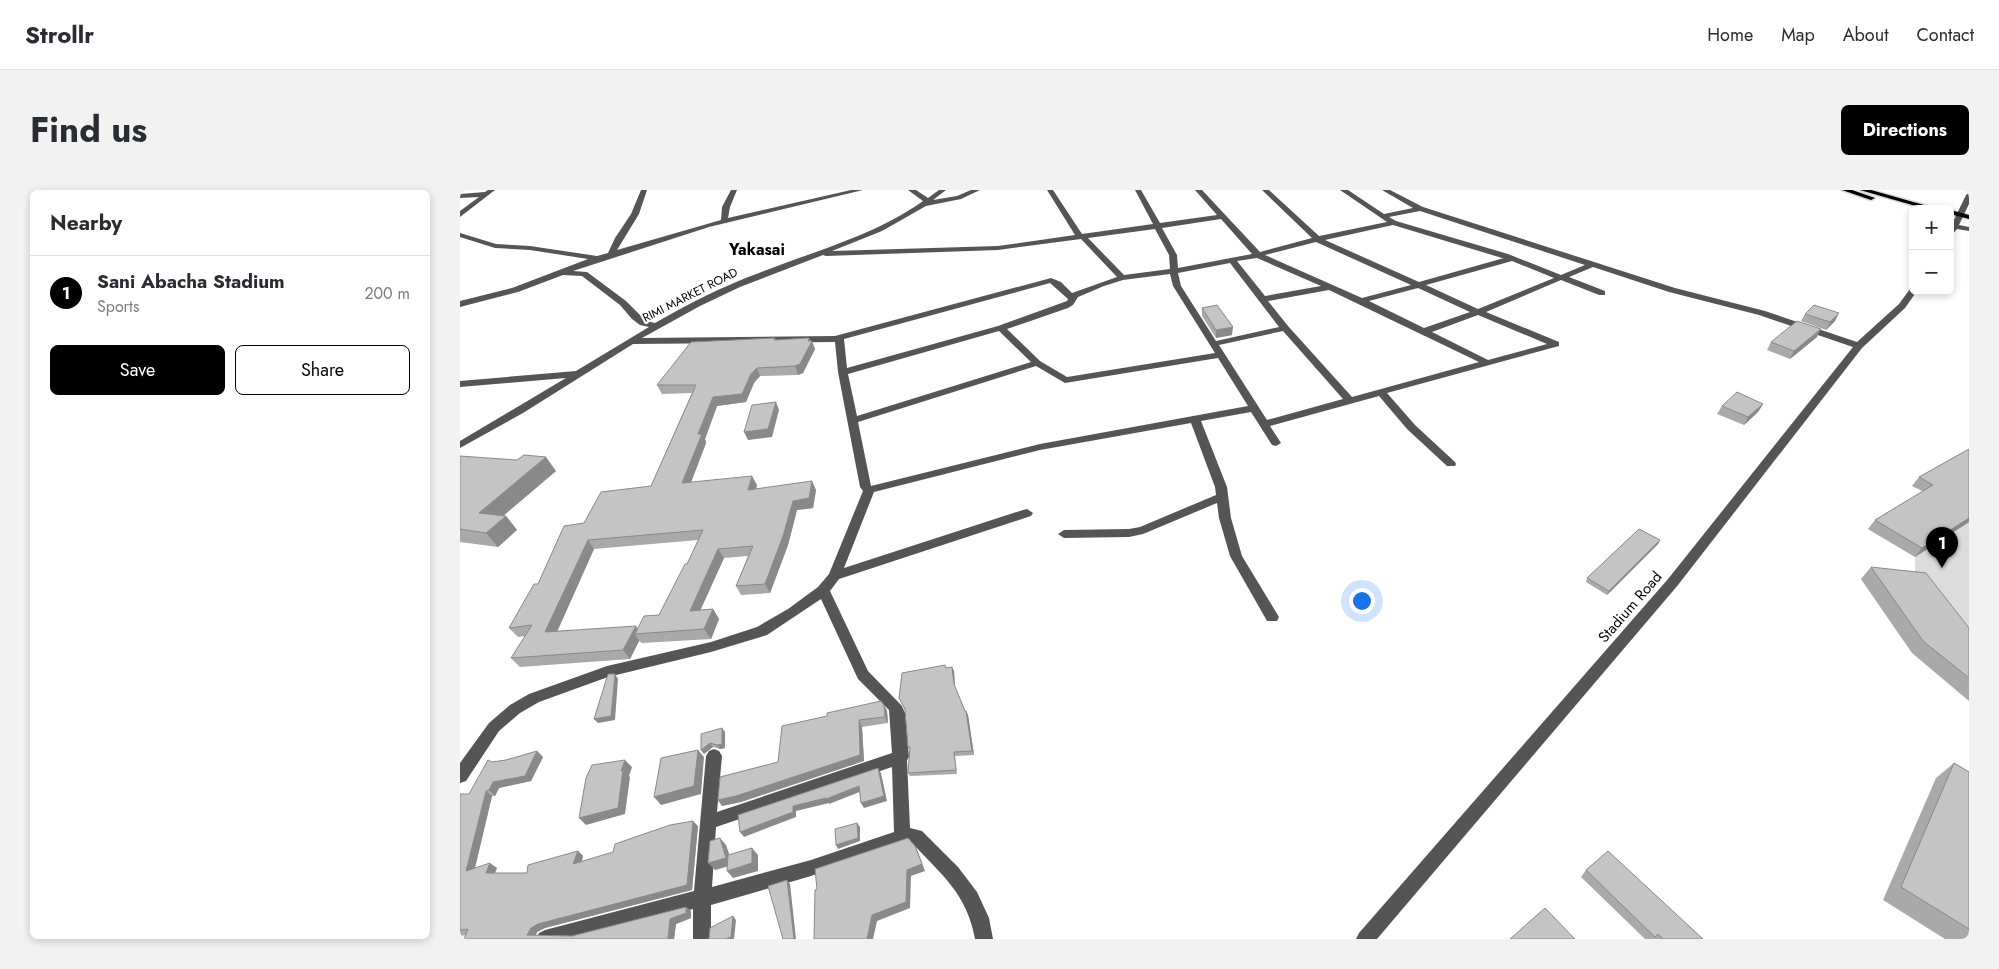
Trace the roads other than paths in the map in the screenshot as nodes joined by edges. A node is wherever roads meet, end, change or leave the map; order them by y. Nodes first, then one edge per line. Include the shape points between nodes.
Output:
1 (644, 190) edge
2 (734, 190) edge
3 (860, 190) edge
4 (911, 190) edge
5 (943, 190) edge
6 (977, 190) edge
7 (1050, 190) edge
8 (1138, 190) edge
9 (1198, 190) edge
10 (1265, 190) edge
11 (1343, 190) edge
12 (1385, 190) edge
13 (1845, 190) edge
14 (1869, 191) edge
15 (489, 192) edge
16 (1969, 195) edge
17 (460, 196) edge
18 (926, 203) junction
19 (1920, 205) edge
20 (1420, 209) junction
21 (1909, 209) edge
22 (460, 214) edge
23 (1382, 216) junction
24 (1222, 217) junction
25 (1961, 217) edge
26 (724, 220) junction
27 (1393, 223) junction
28 (1969, 224) edge
29 (1158, 226) junction
30 (1954, 228) edge
31 (1969, 229) edge
32 (460, 235) edge
33 (1081, 237) junction
34 (1317, 239) junction
35 (816, 254) junction
36 (1258, 254) junction
37 (611, 255) junction
38 (597, 259) junction
39 (1511, 259) junction
40 (1232, 260) junction
41 (1594, 264) junction
42 (1174, 271) junction
43 (558, 273) junction
44 (1561, 277) junction
45 (1122, 278) junction
46 (1419, 284) junction
47 (1329, 287) junction
48 (1602, 293) dead end
49 (1911, 295) edge
50 (1073, 299) junction
51 (1263, 299) junction
52 (1361, 301) junction
53 (460, 304) edge
54 (1478, 312) junction
55 (656, 326) junction
56 (1000, 328) junction
57 (1285, 328) junction
58 (1423, 332) junction
59 (835, 339) junction
60 (631, 341) junction
61 (1213, 344) junction
62 (1859, 346) junction
63 (1220, 355) junction
64 (1037, 363) junction
65 (1488, 363) junction
66 (843, 372) junction
67 (578, 374) junction
68 (460, 384) edge
69 (1381, 392) junction
70 (1350, 401) junction
71 (1254, 408) junction
72 (1195, 419) junction
73 (853, 420) junction
74 (1264, 424) junction
75 (1276, 443) dead end
76 (460, 445) edge
77 (1451, 464) dead end
78 (869, 490) junction
79 (1223, 496) junction
80 (1027, 513) dead end
81 (1064, 534) dead end
82 (835, 576) junction
83 (823, 590) junction
84 (1272, 617) dead end
85 (714, 756) dead end
86 (901, 757) junction
87 (460, 776) edge
88 (709, 822) junction
89 (902, 836) junction
90 (702, 898) junction
91 (545, 939) edge
92 (702, 939) edge
93 (984, 939) edge
94 (1365, 939) edge

1 - 37 street via 635,214
2 - 26 street
3 - 26 street
4 - 18 street
5 - 18 street, RIMI MARKET ROAD
6 - 18 street via 959,198
7 - 33 street
8 - 29 street
9 - 24 street
10 - 34 street
11 - 23 street
12 - 20 street
13 - 21 main road
14 - 19 main road
15 - 17 street
15 - 22 street
16 - 25 street
18 - 35 street, RIMI MARKET ROAD via 882,227
20 - 23 street
20 - 41 street
23 - 27 street
24 - 29 street
24 - 36 street
25 - 28 main road
25 - 30 street
25 - 31 street
26 - 37 street
27 - 34 street
27 - 39 street
29 - 33 street
29 - 42 street via 1176,261
32 - 38 street via 496,246
33 - 35 street via 998,248
33 - 45 street
34 - 36 street
34 - 46 street
35 - 55 street, RIMI MARKET ROAD via 740,283
36 - 40 street
36 - 47 street
37 - 38 street
38 - 43 street
39 - 44 street
39 - 46 street
40 - 42 street
40 - 51 street
41 - 44 street
41 - 62 street via 1672,290 1762,313
42 - 45 street
42 - 61 street via 1172,277 1176,286
43 - 53 street via 515,290
43 - 55 street via 584,274 623,303 643,323
44 - 48 street
44 - 54 street
45 - 50 street via 1075,295
46 - 52 street
46 - 54 street
47 - 51 street
47 - 52 street
49 - 62 street, Stadium Road
50 - 56 street via 1066,306
50 - 59 street via 1048,280
51 - 57 street
52 - 58 street
54 - 58 street
54 - 65 street via 1556,344
55 - 60 street, RIMI MARKET ROAD
56 - 64 street
56 - 66 street
57 - 61 street
57 - 70 street
58 - 65 street
59 - 60 street
59 - 66 street via 839,339
60 - 67 street, RIMI MARKET ROAD
61 - 63 street
62 - 94 street, Stadium Road via 1673,582
63 - 64 street via 1066,380
63 - 71 street
64 - 73 street
65 - 69 street
66 - 73 street
67 - 68 street
67 - 76 street, RIMI MARKET ROAD
69 - 70 street
69 - 77 street via 1410,427
70 - 74 street
71 - 72 street
71 - 74 street
72 - 78 street via 1040,447
72 - 79 street
73 - 78 street
74 - 75 street
78 - 82 street
79 - 81 street via 1143,530
79 - 84 street via 1225,518 1236,556
80 - 82 street
82 - 83 street
83 - 86 street via 863,675 895,706
83 - 87 street via 762,631 607,672 534,698 494,727
85 - 88 street
86 - 88 street
86 - 89 street
88 - 90 street
89 - 90 street via 811,868
89 - 93 street via 916,836 972,898
90 - 91 street
90 - 92 street

